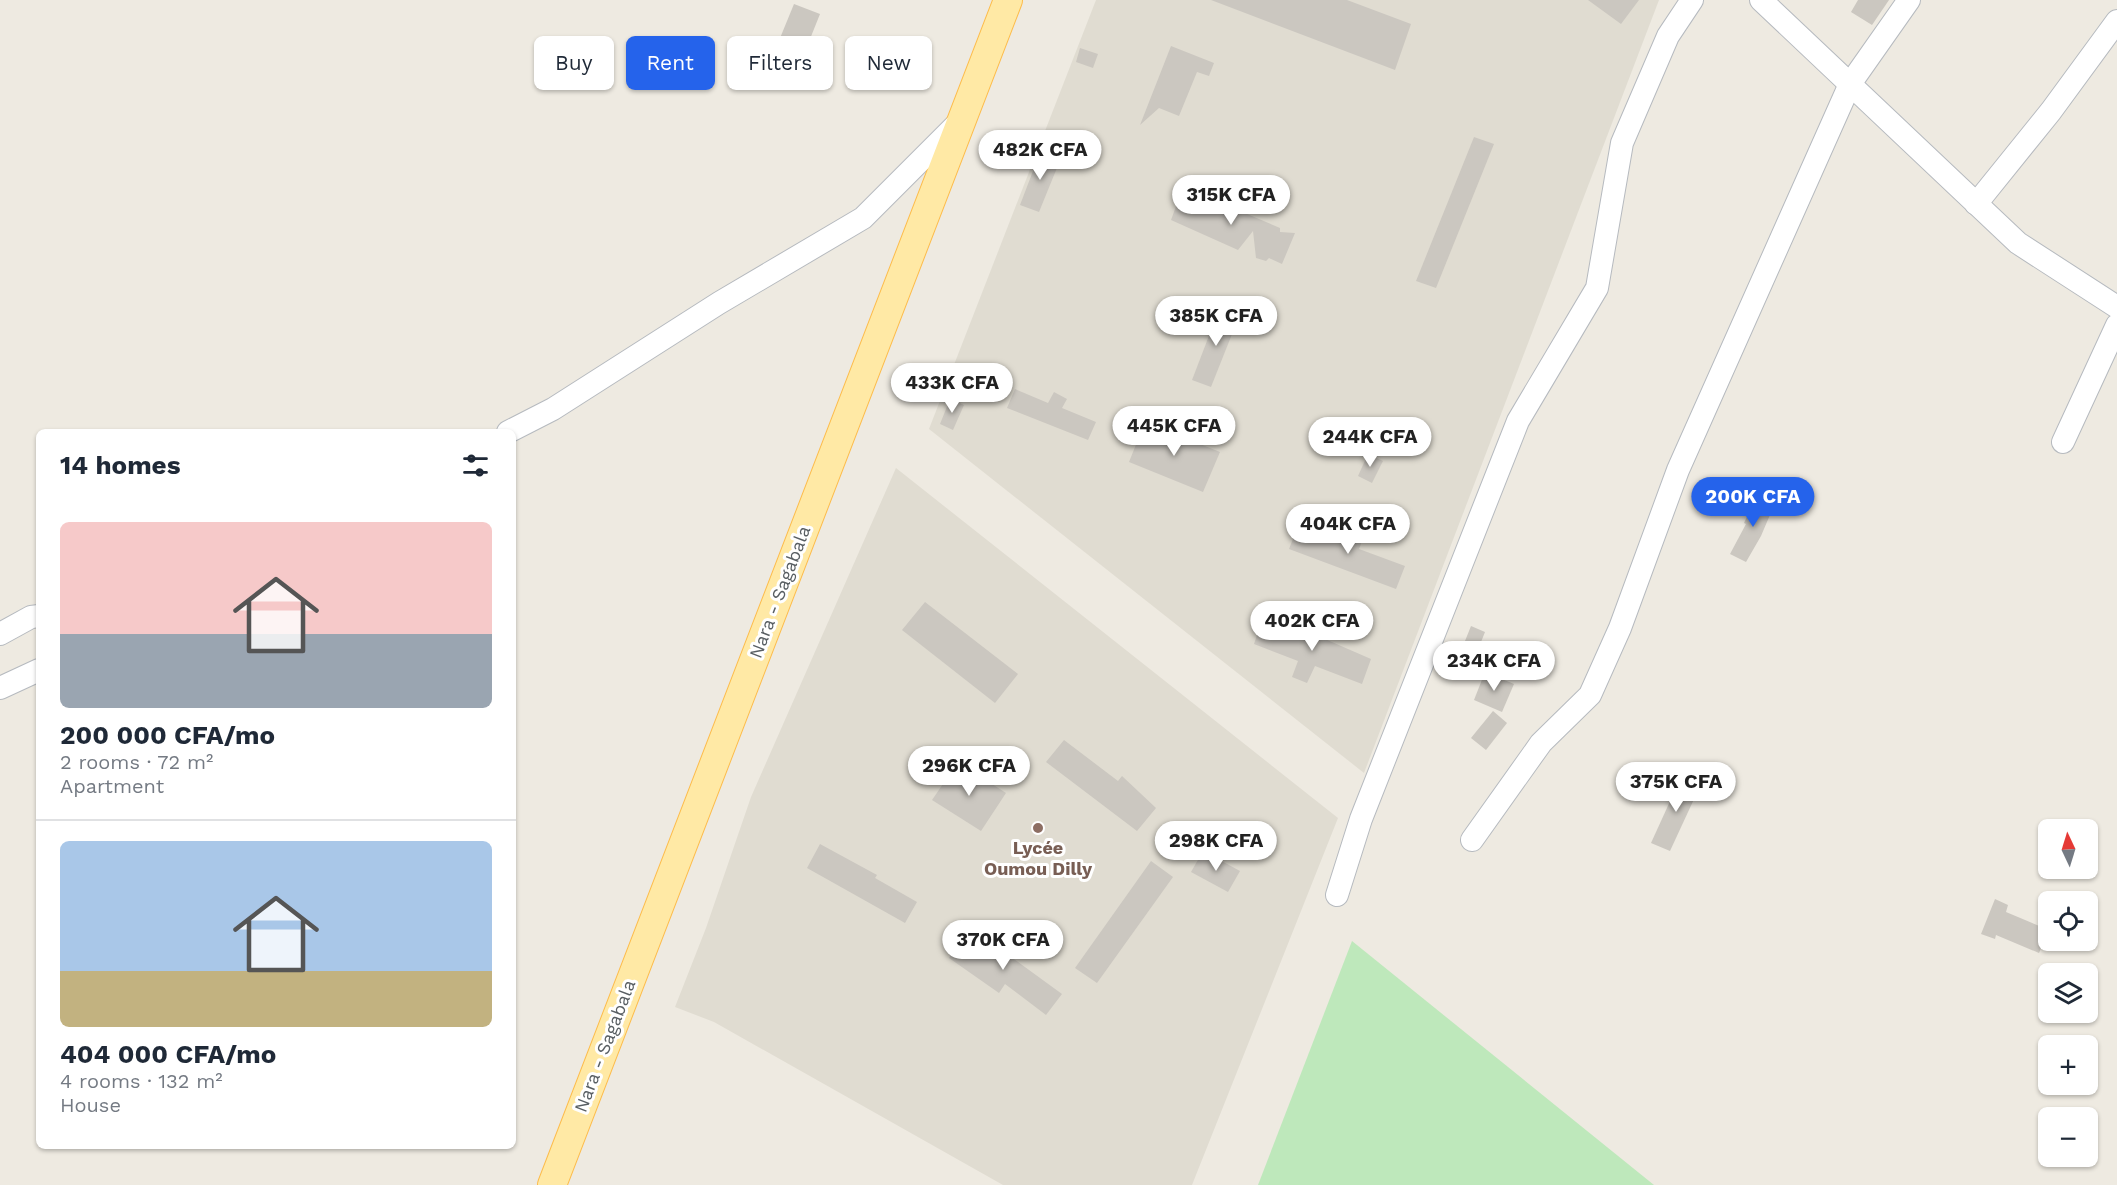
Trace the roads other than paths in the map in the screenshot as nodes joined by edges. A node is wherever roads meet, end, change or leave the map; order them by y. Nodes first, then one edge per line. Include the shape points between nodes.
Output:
1 (1008, 0) edge
2 (1692, 0) edge
3 (1761, 0) edge
4 (1909, 0) edge
5 (2117, 21) edge
6 (1850, 84) junction
7 (960, 121) junction
8 (1976, 204) junction
9 (2117, 307) edge
10 (2117, 325) edge
11 (514, 429) edge
12 (2063, 442) dead end
13 (36, 616) edge
14 (0, 634) edge
15 (36, 671) edge
16 (0, 688) edge
17 (1472, 840) dead end
18 (1337, 895) dead end
19 (552, 1185) edge

1 - 7 main road, Nara - Sagabala
2 - 18 street via 1668,36 1622,143 1597,288 1518,421 1361,819
3 - 6 street
4 - 6 street
5 - 8 street
6 - 8 street
6 - 17 street via 1678,471 1620,628 1590,695 1542,743
7 - 11 street via 862,219 719,303 553,409
7 - 19 main road, Nara - Sagabala
8 - 9 street via 2018,243
10 - 12 street
13 - 14 street
15 - 16 street

